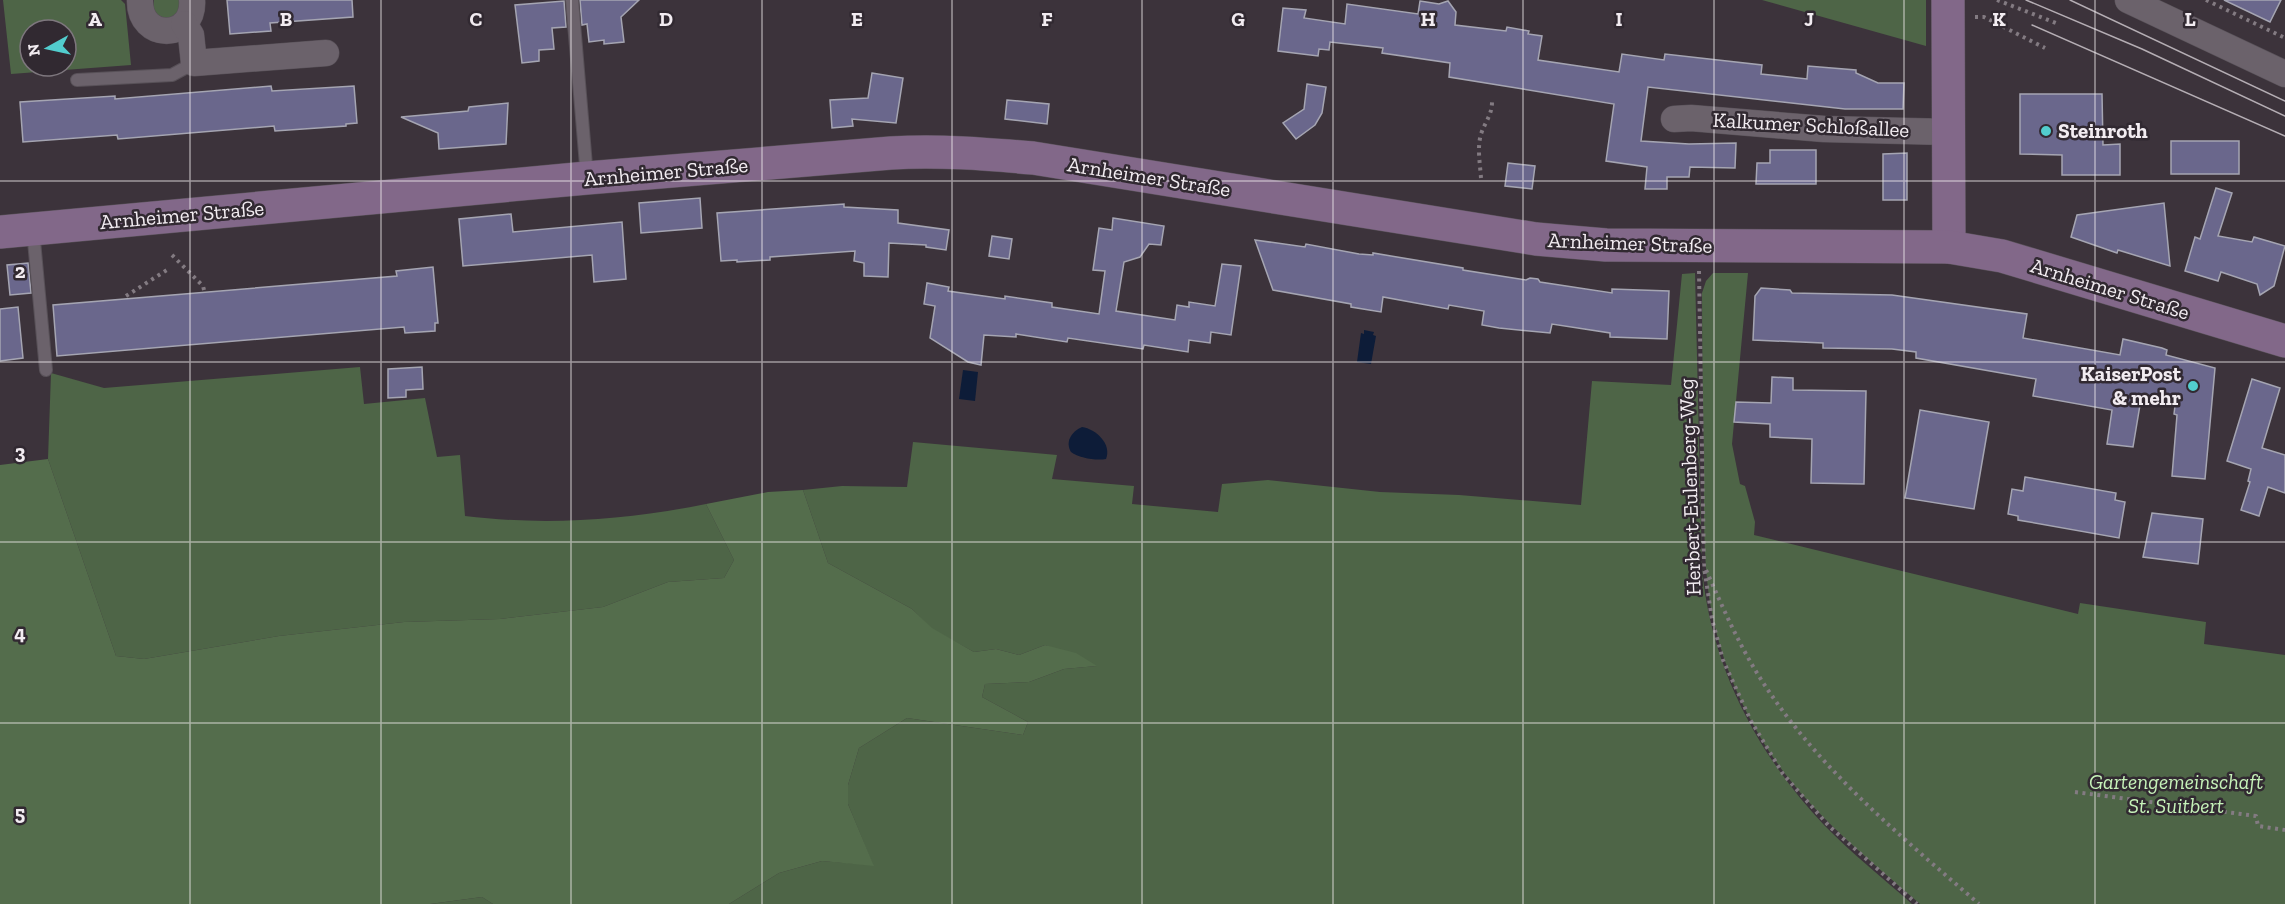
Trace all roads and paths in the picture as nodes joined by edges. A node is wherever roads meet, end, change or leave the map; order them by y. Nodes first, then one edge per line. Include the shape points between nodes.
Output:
1 (140, 0) edge
2 (192, 0) edge
3 (572, 0) edge
4 (1997, 0) edge
5 (2128, 0) edge
6 (2206, 0) edge
7 (1948, 8) edge
8 (2056, 23) dead end
9 (184, 24) junction
10 (2285, 38) edge
11 (2045, 48) dead end
12 (327, 53) dead end
13 (194, 63) junction
14 (2285, 74) edge
15 (77, 80) dead end
16 (1492, 102) dead end
17 (1674, 119) dead end
18 (1948, 132) junction
19 (587, 178) junction
20 (1481, 178) dead end
21 (33, 229) junction
22 (0, 232) edge
23 (1698, 246) junction
24 (1949, 247) junction
25 (172, 255) dead end
26 (170, 268) dead end
27 (204, 290) dead end
28 (126, 296) dead end
29 (2285, 341) edge
30 (46, 370) dead end
31 (1704, 567) junction
32 (2075, 792) dead end
33 (2285, 830) edge
34 (1917, 904) edge
35 (1979, 904) edge

1 - 9 street via 142,16 155,29 173,30
2 - 9 street via 192,11
3 - 19 lane
4 - 8 path
5 - 14 street
6 - 10 path
7 - 11 path via 1984,17
7 - 18 main road
9 - 13 street via 191,35
12 - 13 street
13 - 15 lane via 172,75
16 - 20 path via 1479,147
17 - 18 street, Kalkumer Schloßallee
18 - 24 main road
19 - 21 main road, Arnheimer Straße
19 - 23 main road, Arnheimer Straße via 891,153 979,153 1033,158 1536,239
21 - 22 main road, Arnheimer Straße
21 - 30 lane
23 - 24 main road, Arnheimer Straße
23 - 31 path, Herbert-Eulenberg-Weg
24 - 29 main road, Arnheimer Straße via 2002,256
25 - 27 path
26 - 28 path
31 - 34 path, Herbert-Eulenberg-Weg via 1723,660 1767,750 1829,826
31 - 35 path via 1749,660 1819,756 1888,825
32 - 33 path via 2256,816 2258,826

